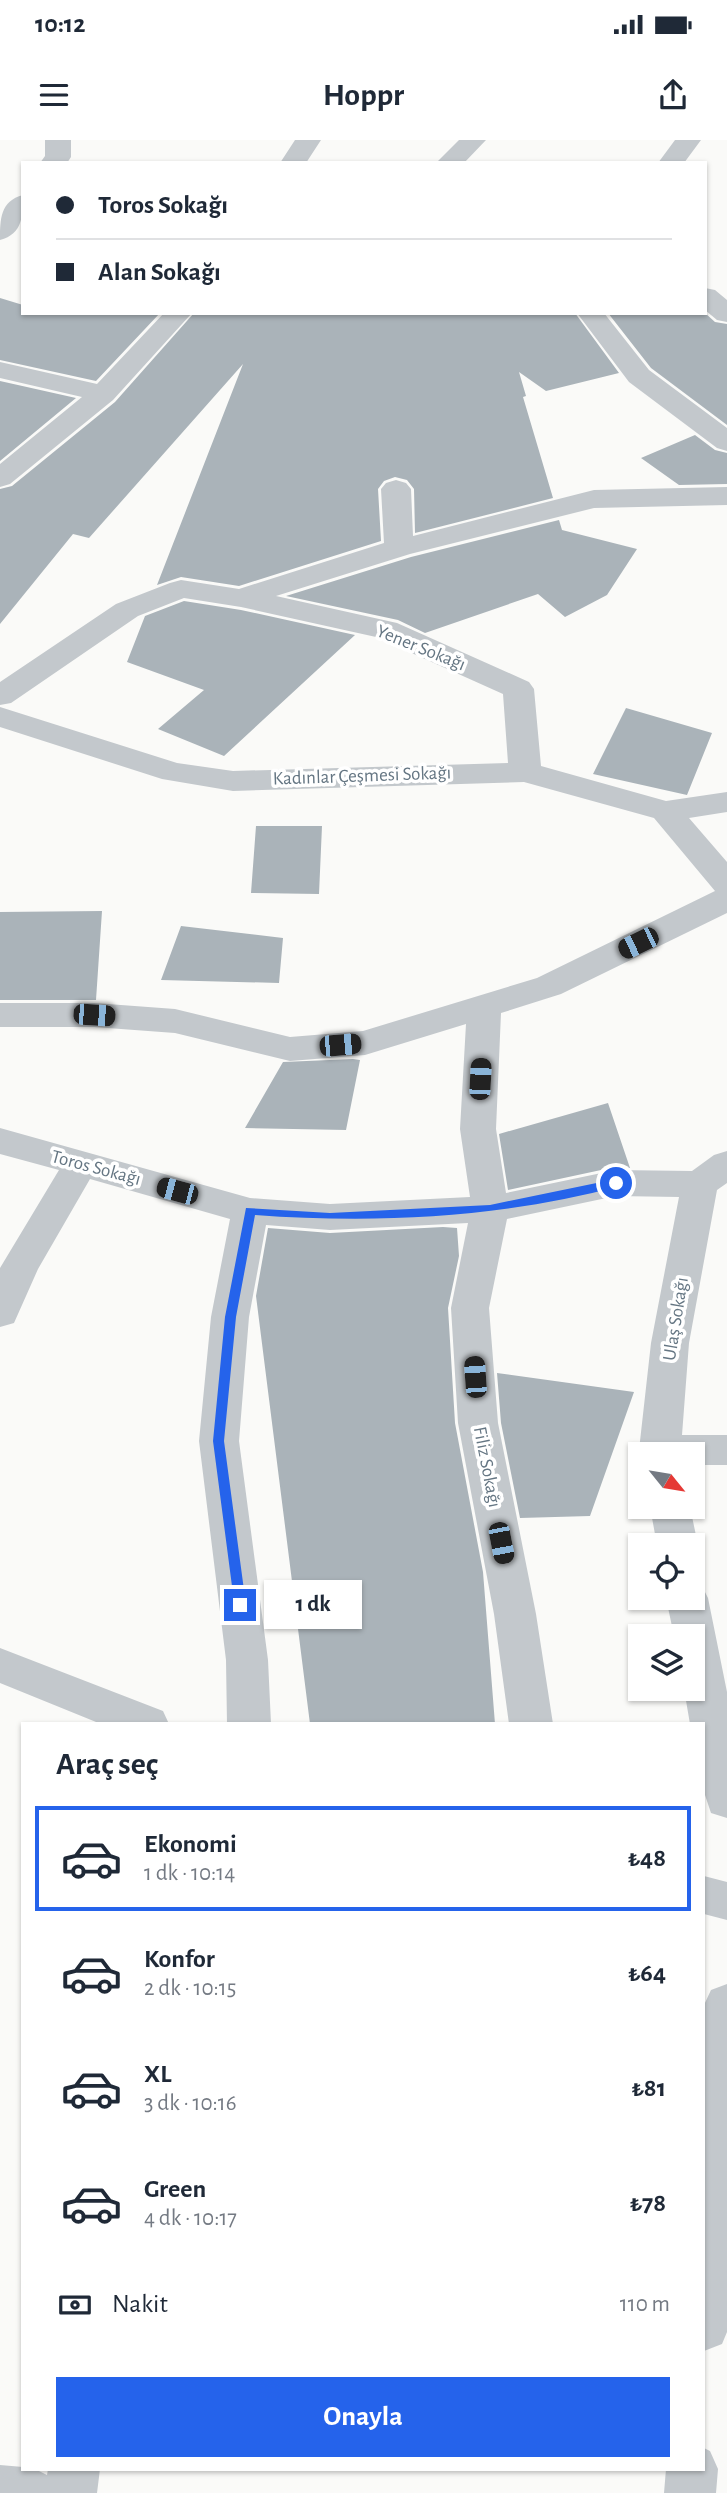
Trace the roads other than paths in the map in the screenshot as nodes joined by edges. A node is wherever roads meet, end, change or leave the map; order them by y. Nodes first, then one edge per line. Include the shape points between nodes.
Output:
1 (58, 140) edge
2 (308, 140) edge
3 (473, 140) edge
4 (688, 140) edge
5 (55, 161) edge
6 (294, 161) edge
7 (451, 161) edge
8 (672, 161) edge
9 (21, 206) edge
10 (0, 232) edge
11 (707, 298) edge
12 (727, 314) edge
13 (170, 315) edge
14 (592, 315) edge
15 (0, 370) edge
16 (103, 394) junction
17 (727, 442) edge
18 (0, 478) edge
19 (396, 489) dead end
20 (727, 496) edge
21 (399, 548) junction
22 (240, 598) junction
23 (0, 696) edge
24 (0, 717) edge
25 (525, 772) junction
26 (727, 802) edge
27 (666, 811) junction
28 (727, 884) edge
29 (727, 900) edge
30 (484, 1006) junction
31 (0, 1015) edge
32 (0, 1141) edge
33 (81, 1164) junction
34 (713, 1174) edge
35 (490, 1209) junction
36 (250, 1211) junction
37 (0, 1313) edge
38 (661, 1442) edge
39 (727, 1450) edge
40 (705, 1451) edge
41 (689, 1610) edge
42 (1, 1659) edge
43 (143, 1722) edge
44 (249, 1722) edge
45 (531, 1722) edge
46 (727, 1800) edge
47 (705, 1895) edge
48 (727, 1901) edge
49 (727, 2004) edge
50 (705, 2315) edge
51 (74, 2471) edge
52 (692, 2471) edge
53 (0, 2491) edge
54 (30, 2493) edge
55 (71, 2493) edge
56 (691, 2493) edge

1 - 5 street
2 - 6 street
3 - 7 street
4 - 8 street
9 - 10 street
11 - 12 street
13 - 16 street
14 - 17 street via 639,376
15 - 16 street
16 - 18 street
19 - 21 street
20 - 21 street via 594,499
21 - 22 street
22 - 23 street via 181,589 127,610
22 - 25 street, Yener Sokağı via 386,630 518,689
24 - 25 street, Kadınlar Çeşmesi Sokağı via 173,772 233,780
25 - 27 street, Kadınlar Çeşmesi Sokağı
26 - 27 street, Kadınlar Çeşmesi Sokağı
27 - 28 street
29 - 30 street via 549,986
30 - 31 street via 365,1043 290,1049 175,1021
30 - 35 street, Filiz Sokağı via 478,1129
32 - 33 street, Toros Sokağı
33 - 36 street, Toros Sokağı
33 - 37 street via 19,1268
34 - 35 street, Toros Sokağı via 616,1183
34 - 38 street, Ulaş Sokağı via 670,1343
35 - 36 street, Toros Sokağı via 330,1217
35 - 45 street, Filiz Sokağı via 470,1308 478,1423
36 - 44 street via 230,1317 219,1441 247,1660
39 - 40 street
41 - 46 street
42 - 43 street
47 - 48 street
49 - 50 street via 718,2044 715,2185
51 - 55 street
52 - 56 street
53 - 54 street

